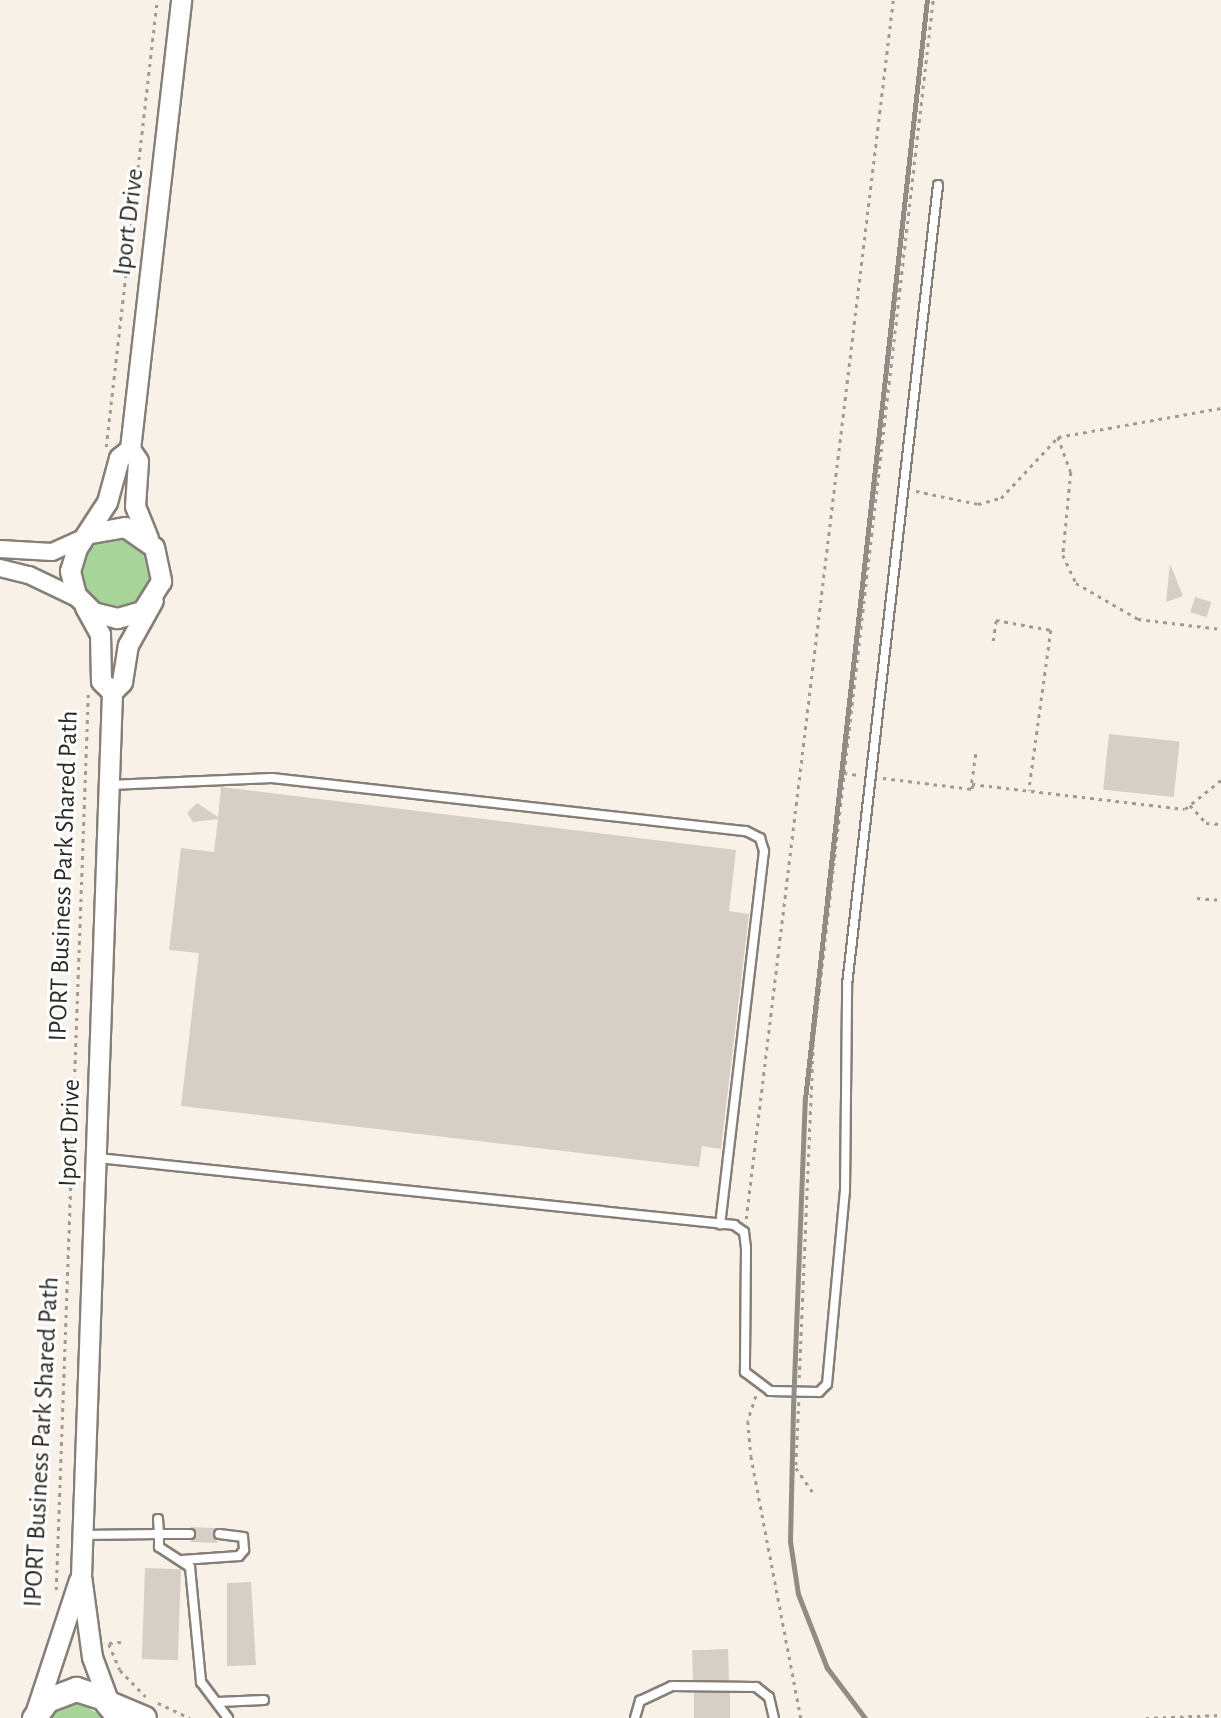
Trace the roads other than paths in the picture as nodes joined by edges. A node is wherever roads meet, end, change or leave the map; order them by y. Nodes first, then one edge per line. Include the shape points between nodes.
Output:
1 (181, 0) edge
2 (938, 185) dead end
3 (130, 449) junction
4 (89, 535) junction
5 (148, 539) junction
6 (0, 549) edge
7 (0, 568) edge
8 (153, 600) junction
9 (82, 603) junction
10 (112, 692) junction
11 (108, 785) junction
12 (95, 1158) junction
13 (720, 1224) junction
14 (158, 1519) dead end
15 (159, 1534) junction
16 (190, 1534) dead end
17 (219, 1534) dead end
18 (82, 1535) junction
19 (182, 1560) junction
20 (81, 1576) junction
21 (264, 1700) dead end
22 (218, 1702) junction
23 (114, 1711) edge
24 (34, 1717) edge
25 (145, 1718) edge
26 (228, 1718) edge
27 (635, 1718) edge
28 (774, 1718) edge

1 - 3 street, Iport Drive
2 - 13 lane via 847,985 845,1191 831,1374 819,1392 759,1387 745,1373 744,1232
3 - 4 street, Iport Drive via 120,458 112,490
3 - 5 street, Iport Drive via 138,461 135,506
4 - 5 street via 120,526
4 - 6 street via 52,552
4 - 9 street via 70,566
5 - 8 street via 162,566
7 - 9 street via 42,580
8 - 9 street via 122,618
8 - 10 street, Iport Drive via 128,645 122,682
9 - 10 street, Iport Drive via 100,634 101,681
10 - 11 street, Iport Drive
11 - 12 street, Iport Drive
11 - 13 lane via 272,778 746,831 760,838 764,851
12 - 13 lane
12 - 18 street, Iport Drive
14 - 15 lane
15 - 16 lane
15 - 18 lane
15 - 19 lane via 159,1547
17 - 19 lane via 243,1537 244,1550 239,1556
18 - 20 street, Iport Drive
19 - 22 lane via 194,1577 201,1682
20 - 23 street, Iport Drive via 93,1657
20 - 24 street, Iport Drive
21 - 22 lane
22 - 26 lane
23 - 24 main road via 90,1692 69,1690 47,1700
23 - 25 main road
27 - 28 lane via 640,1701 672,1686 757,1687 769,1697

